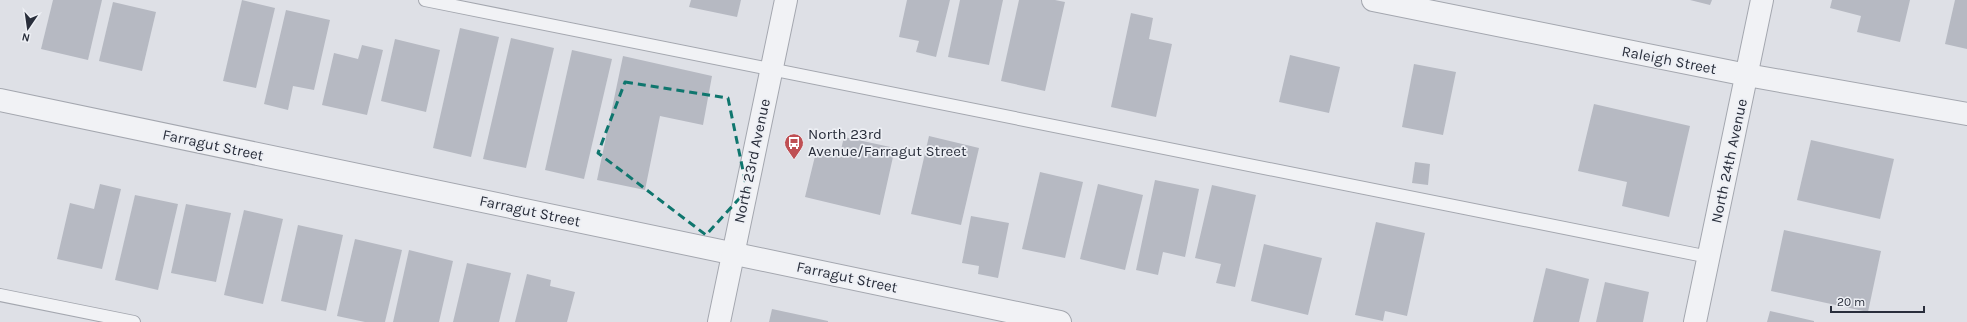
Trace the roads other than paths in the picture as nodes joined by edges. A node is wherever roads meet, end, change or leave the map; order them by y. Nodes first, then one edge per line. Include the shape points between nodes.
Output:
1 (425, 0) edge
2 (786, 0) edge
3 (1373, 0) edge
4 (1762, 0) edge
5 (771, 69) junction
6 (1747, 75) junction
7 (0, 100) edge
8 (1967, 114) edge
9 (732, 253) junction
10 (1709, 257) junction
11 (0, 295) edge
12 (134, 322) edge
13 (719, 322) edge
14 (1060, 322) edge
15 (1695, 322) edge

1 - 5 lane
2 - 5 street, North 23rd Avenue
3 - 6 street, Raleigh Street
4 - 6 street, North 24th Avenue
5 - 9 street, North 23rd Avenue
5 - 10 lane
6 - 8 street, Raleigh Street
6 - 10 street, North 24th Avenue
7 - 9 street, Farragut Street
9 - 13 street, North 23rd Avenue
9 - 14 street, Farragut Street
10 - 15 street, North 24th Avenue
11 - 12 lane

